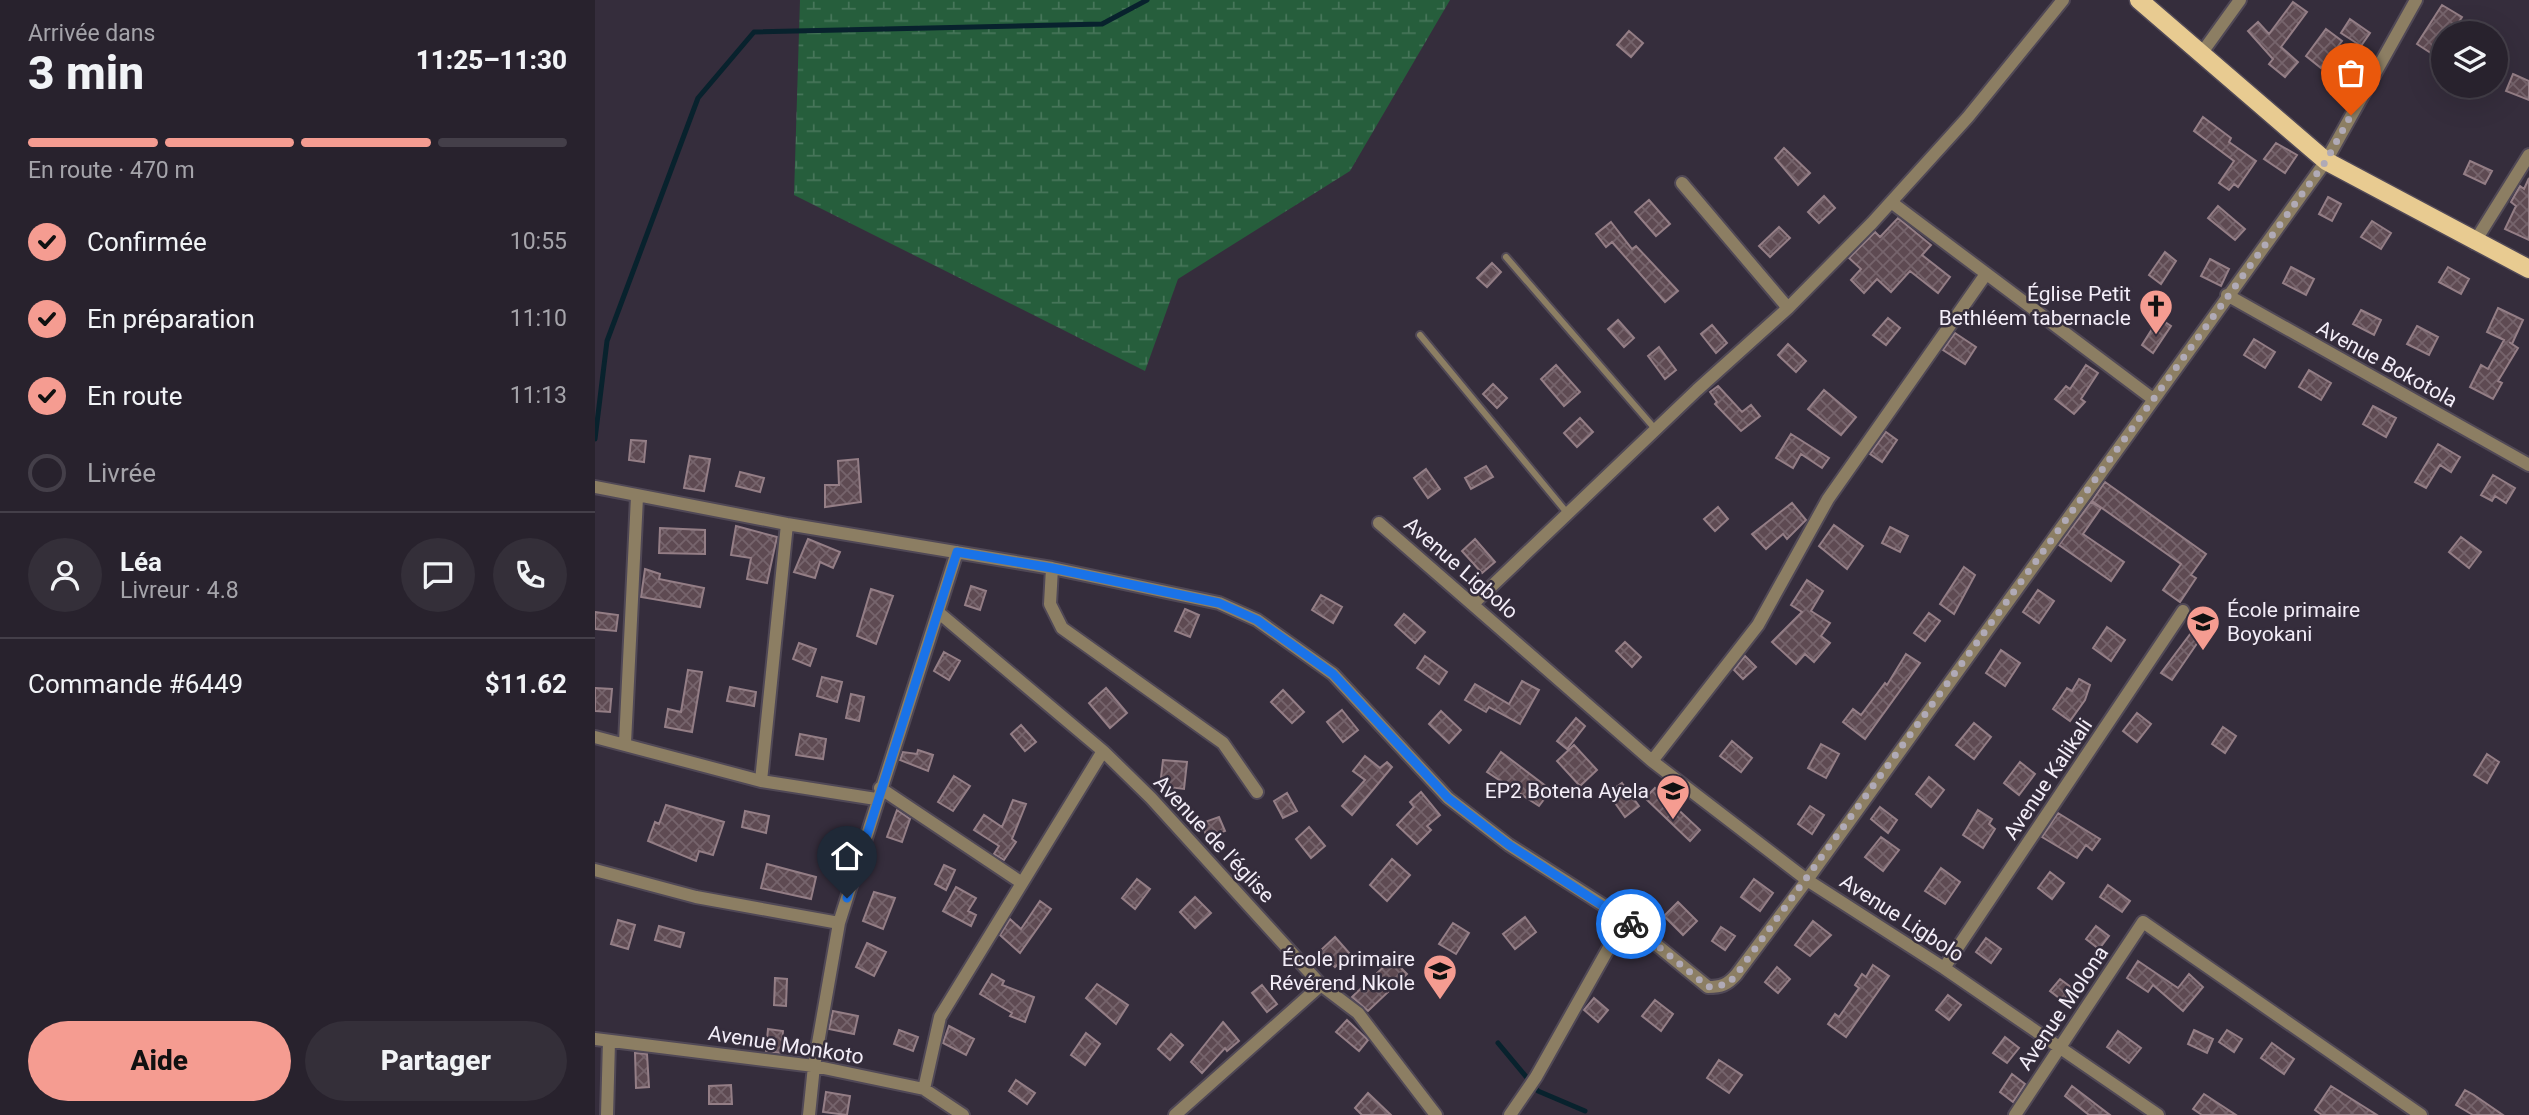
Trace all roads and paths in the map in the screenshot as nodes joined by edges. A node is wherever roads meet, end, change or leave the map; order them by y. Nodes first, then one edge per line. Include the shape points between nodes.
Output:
1 (2063, 0) edge
2 (2240, 0) edge
3 (2416, 0) edge
4 (2140, 1) edge
5 (2201, 54) junction
6 (2529, 155) edge
7 (2326, 161) junction
8 (1682, 183) dead end
9 (1891, 202) junction
10 (2474, 243) junction
11 (1506, 257) dead end
12 (2529, 269) edge
13 (1986, 274) junction
14 (2227, 295) junction
15 (1788, 308) junction
16 (1420, 335) dead end
17 (2153, 399) junction
18 (1655, 430) junction
19 (2529, 466) edge
20 (595, 487) edge
21 (637, 497) junction
22 (1568, 514) junction
23 (1379, 523) dead end
24 (787, 524) junction
25 (957, 552) junction
26 (1052, 568) junction
27 (1473, 604) junction
28 (2183, 611) dead end
29 (938, 612) junction
30 (595, 737) edge
31 (625, 743) junction
32 (1103, 751) junction
33 (1652, 761) junction
34 (761, 781) junction
35 (1257, 792) dead end
36 (878, 794) junction
37 (595, 870) edge
38 (1807, 880) junction
39 (1022, 883) junction
40 (1625, 919) junction
41 (839, 923) junction
42 (1944, 968) junction
43 (1321, 985) junction
44 (595, 1039) edge
45 (609, 1041) junction
46 (2061, 1046) junction
47 (814, 1066) junction
48 (924, 1089) junction
49 (607, 1115) edge
50 (809, 1115) edge
51 (963, 1115) edge
52 (1175, 1115) edge
53 (1436, 1115) edge
54 (1510, 1115) edge
55 (2015, 1115) edge
56 (2158, 1115) edge
57 (2421, 1115) edge

1 - 9 street via 1968,117
2 - 5 street
3 - 7 street
4 - 5 main road
5 - 7 main road
6 - 10 street
7 - 10 main road
7 - 14 street
8 - 15 street
9 - 13 street
9 - 15 street
10 - 12 main road
11 - 18 lane
13 - 17 street
13 - 33 street via 1828,499 1758,625
14 - 17 street
14 - 19 street, Avenue Bokotola
15 - 18 street
16 - 22 lane
17 - 38 street
18 - 22 street
20 - 21 street
21 - 24 street
21 - 31 street
22 - 27 street
23 - 27 street, Avenue Ligbolo
24 - 25 street
24 - 34 street
25 - 26 street
25 - 29 street
26 - 35 street via 1050,604 1062,628 1223,743
26 - 40 street via 1219,603 1257,620 1333,674 1448,798 1509,845
27 - 33 street, Avenue Ligbolo
28 - 42 street, Avenue Kalikali
29 - 32 street, Avenue de l'église
29 - 36 street
30 - 31 street
31 - 34 street
32 - 39 street
32 - 43 street, Avenue de l'église
33 - 38 street, Avenue Ligbolo
34 - 36 street
36 - 39 street
36 - 41 street
37 - 41 street via 697,897
38 - 40 street via 1736,975 1719,987 1708,987
38 - 42 street, Avenue Ligbolo
39 - 48 street via 940,1017
40 - 54 street
41 - 47 street
42 - 46 street, Avenue Ligbolo
43 - 52 street
43 - 53 street, Avenue de l'église via 1358,1013
44 - 45 street, Avenue Monkoto
45 - 47 street, Avenue Monkoto
45 - 49 street
46 - 55 street, Avenue Molona
46 - 56 street, Avenue Ligbolo
46 - 57 street, Avenue Molona via 2143,922
47 - 48 street, Avenue Monkoto
47 - 50 street
48 - 51 street, Avenue Monkoto

